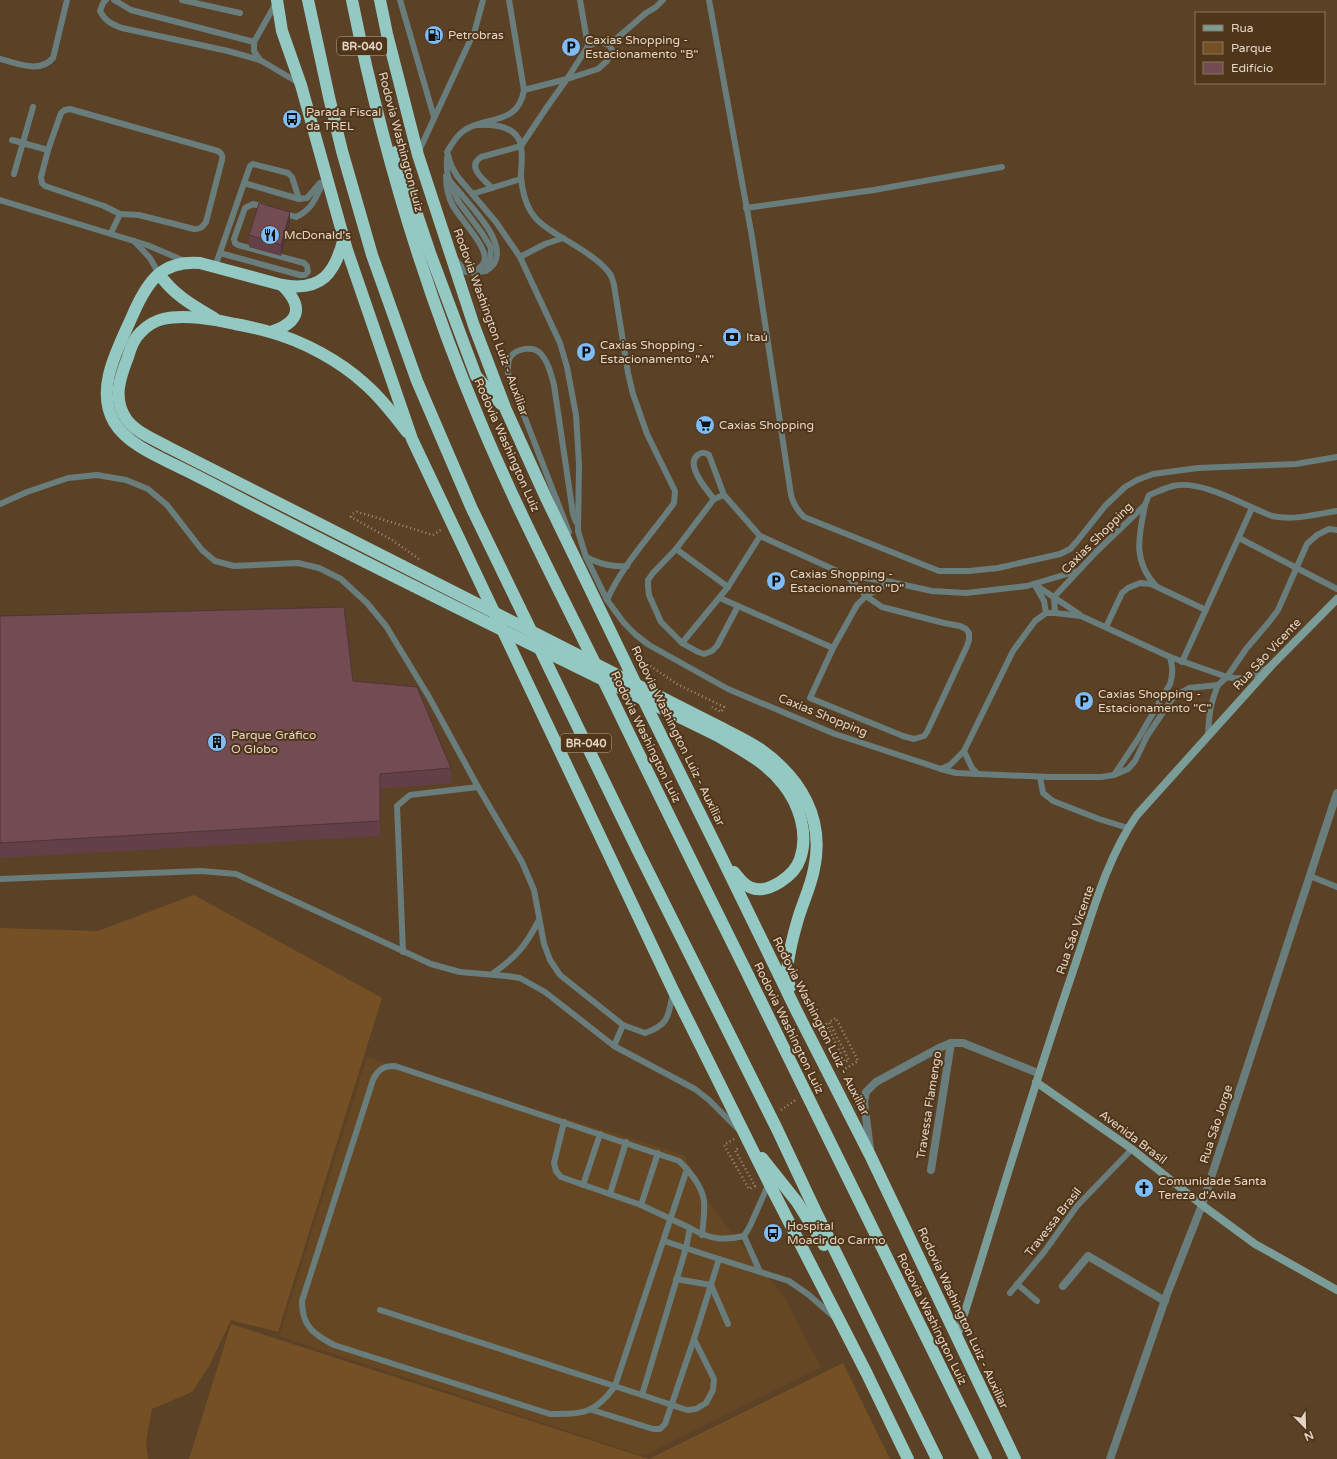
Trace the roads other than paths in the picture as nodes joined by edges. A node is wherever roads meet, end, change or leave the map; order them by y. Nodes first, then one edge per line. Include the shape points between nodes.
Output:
1 (67, 0) edge
2 (106, 0) edge
3 (114, 0) edge
4 (182, 0) edge
5 (277, 0) edge
6 (308, 0) edge
7 (352, 0) edge
8 (380, 0) edge
9 (400, 0) edge
10 (483, 0) edge
11 (509, 0) edge
12 (580, 0) edge
13 (663, 0) edge
14 (709, 0) edge
15 (240, 13) dead end
16 (254, 42) junction
17 (609, 45) junction
18 (588, 46) junction
19 (0, 59) edge
20 (260, 60) junction
21 (567, 79) junction
22 (301, 85) junction
23 (524, 90) junction
24 (372, 91) junction
25 (33, 107) dead end
26 (434, 117) junction
27 (477, 125) junction
28 (12, 140) dead end
29 (23, 143) junction
30 (521, 146) junction
31 (48, 150) junction
32 (447, 152) junction
33 (418, 155) junction
34 (1002, 167) dead end
35 (447, 169) junction
36 (14, 174) dead end
37 (326, 176) junction
38 (521, 179) junction
39 (244, 183) junction
40 (492, 188) junction
41 (472, 194) junction
42 (299, 199) junction
43 (0, 200) edge
44 (268, 208) edge
45 (746, 208) junction
46 (275, 210) edge
47 (120, 214) junction
48 (111, 234) junction
49 (344, 238) junction
50 (563, 238) junction
51 (133, 240) junction
52 (446, 241) junction
53 (220, 253) junction
54 (520, 257) junction
55 (188, 262) junction
56 (214, 268) junction
57 (473, 273) junction
58 (159, 274) junction
59 (282, 285) junction
60 (216, 319) junction
61 (272, 332) junction
62 (506, 410) junction
63 (412, 439) junction
64 (1337, 457) edge
65 (724, 495) junction
66 (714, 499) junction
67 (0, 504) edge
68 (1145, 505) junction
69 (1252, 508) junction
70 (1337, 511) edge
71 (575, 514) junction
72 (1337, 530) edge
73 (760, 536) junction
74 (1239, 538) junction
75 (676, 549) junction
76 (586, 557) junction
77 (626, 566) junction
78 (1297, 567) junction
79 (1077, 571) junction
80 (846, 575) junction
81 (587, 580) junction
82 (891, 582) junction
83 (1034, 584) junction
84 (728, 587) junction
85 (1158, 587) junction
86 (1337, 589) edge
87 (866, 596) junction
88 (1054, 597) junction
89 (720, 598) junction
90 (1337, 599) edge
91 (607, 600) junction
92 (738, 606) junction
93 (1206, 610) junction
94 (1056, 613) junction
95 (1046, 614) junction
96 (1081, 616) junction
97 (1106, 627) junction
98 (682, 643) junction
99 (833, 648) junction
100 (1170, 658) junction
101 (1182, 662) junction
102 (1272, 665) junction
103 (1227, 677) junction
104 (1218, 685) junction
105 (1154, 711) junction
106 (1161, 716) junction
107 (720, 732) junction
108 (1208, 736) junction
109 (964, 751) junction
110 (1120, 765) junction
111 (1128, 769) junction
112 (941, 770) junction
113 (977, 774) junction
114 (1114, 775) junction
115 (1040, 777) junction
116 (478, 787) junction
117 (1337, 793) edge
118 (1128, 828) junction
119 (718, 850) junction
120 (1310, 876) junction
121 (0, 879) edge
122 (1337, 887) edge
123 (539, 920) junction
124 (403, 952) junction
125 (492, 974) junction
126 (673, 990) junction
127 (796, 1010) junction
128 (624, 1025) junction
129 (951, 1043) junction
130 (614, 1046) junction
131 (1038, 1073) junction
132 (1036, 1082) junction
133 (564, 1122) junction
134 (600, 1134) junction
135 (745, 1139) junction
136 (626, 1142) junction
137 (1132, 1149) junction
138 (658, 1153) junction
139 (870, 1155) junction
140 (687, 1168) junction
141 (931, 1170) dead end
142 (769, 1183) junction
143 (583, 1185) junction
144 (610, 1194) junction
145 (641, 1205) junction
146 (1202, 1205) junction
147 (671, 1218) junction
148 (690, 1228) junction
149 (702, 1235) junction
150 (744, 1236) junction
151 (664, 1240) junction
152 (686, 1248) junction
153 (719, 1259) junction
154 (760, 1272) junction
155 (676, 1279) junction
156 (1017, 1284) junction
157 (711, 1285) junction
158 (1063, 1286) dead end
159 (1337, 1290) edge
160 (1010, 1293) dead end
161 (859, 1300) junction
162 (1037, 1301) dead end
163 (1165, 1301) junction
164 (380, 1310) dead end
165 (841, 1323) junction
166 (728, 1324) dead end
167 (957, 1337) junction
168 (694, 1339) junction
169 (615, 1386) junction
170 (642, 1395) junction
171 (671, 1405) junction
172 (592, 1410) junction
173 (908, 1459) edge
174 (937, 1459) edge
175 (986, 1459) edge
176 (1016, 1459) edge
177 (1110, 1459) edge

1 - 19 lane via 53,58 48,64 31,66
2 - 20 lane via 100,11 110,24
3 - 16 lane via 131,10
4 - 15 lane
5 - 16 lane
5 - 22 highway via 282,31
6 - 161 highway, BR-040 via 342,151 359,210 372,255 420,388 476,516
7 - 24 highway, Rodovia Washington Luiz / BR-040
8 - 33 highway, Rodovia Washington Luiz - Auxiliar
9 - 26 lane
10 - 26 lane via 475,30
11 - 23 lane
12 - 18 lane
13 - 17 lane
14 - 45 lane
16 - 20 lane via 254,51
17 - 18 lane via 599,42
17 - 21 lane via 612,50 607,61 598,69
18 - 21 lane
20 - 22 lane
21 - 23 lane
21 - 30 lane
22 - 37 highway
23 - 27 lane via 518,106 510,114
24 - 62 highway via 389,130 430,253 476,376
24 - 175 highway, Rodovia Washington Luiz / BR-040 via 414,239 454,356 483,429 647,774
25 - 29 lane
26 - 33 lane
27 - 30 lane via 493,124 506,128 515,134
27 - 32 lane via 462,132
28 - 29 lane
29 - 31 lane
29 - 36 lane
30 - 38 lane
30 - 40 lane via 481,157 476,161 476,171
31 - 47 lane via 41,176 45,186
31 - 47 lane via 60,113 70,109 222,154 203,227 194,229 139,215
32 - 35 lane
32 - 41 lane, Caxias Shopping via 457,176
33 - 52 highway, Rodovia Washington Luiz - Auxiliar
34 - 45 lane via 874,190
35 - 57 lane via 446,187 451,202 480,244 485,256 484,262
35 - 57 lane via 449,180 486,225 495,242 497,259 493,266 486,271
37 - 42 lane via 307,198
37 - 46 lane via 311,208 304,213 296,217
37 - 49 highway
38 - 40 lane
38 - 50 lane via 532,214
39 - 42 lane
39 - 42 lane via 253,164 288,173 292,177
39 - 53 lane
40 - 41 lane
41 - 54 lane, Caxias Shopping via 496,222
43 - 48 lane
44 - 53 lane via 253,204 245,208 234,239 235,243 304,263 309,269 305,275
45 - 64 lane via 791,495 798,512 811,521 939,571 998,568 1060,554 1070,549 1105,506 1125,487 1153,474 1198,468 1296,464
47 - 48 lane
48 - 51 lane
49 - 59 highway via 333,268 320,282 302,287
49 - 63 highway
50 - 54 lane
50 - 77 lane via 592,257 610,274 628,373 637,405 647,434 675,491 674,503
51 - 55 lane
51 - 58 lane via 150,258
52 - 57 lane via 455,260 466,272
52 - 62 highway, Rodovia Washington Luiz - Auxiliar via 474,326
53 - 56 lane
54 - 71 lane, Caxias Shopping via 558,337 567,367 576,415 578,446
55 - 56 highway
55 - 58 highway via 171,266
56 - 59 highway
58 - 60 highway via 180,297
58 - 107 highway via 138,303 111,369 106,388 108,409 116,425 128,438 354,557
59 - 61 highway via 294,298 297,314 288,325
60 - 61 highway
60 - 107 highway via 169,318 155,322 136,337 118,386 119,403 127,419 134,426 170,448
61 - 63 highway via 316,350 343,367 387,406
62 - 81 highway, Rodovia Washington Luiz - Auxiliar
63 - 126 highway
65 - 66 lane
65 - 66 lane via 709,455 700,453 693,461 694,468
65 - 73 lane
66 - 75 lane
67 - 116 lane via 68,478 97,475 126,480 148,489 167,505 202,550 215,561 234,566 298,563 319,568 341,579 367,603 386,626 429,697
68 - 69 lane, Caxias Shopping via 1150,495 1182,485 1211,490
68 - 79 lane, Caxias Shopping
68 - 85 lane via 1139,536 1140,555 1147,574
69 - 70 lane, Caxias Shopping via 1282,518
69 - 74 lane
71 - 76 lane, Caxias Shopping
71 - 81 lane, Caxias Shopping via 550,371 539,352 531,348 519,350 511,356 507,364 508,374
72 - 78 lane via 1329,529 1307,544
73 - 80 lane
73 - 84 lane
74 - 78 lane
74 - 93 lane
75 - 84 lane
75 - 98 lane via 653,573 648,580 648,587 661,622
76 - 77 lane via 606,565
76 - 91 lane, Caxias Shopping
77 - 91 lane
78 - 86 lane
78 - 103 lane via 1278,610
79 - 83 lane
79 - 88 lane, Caxias Shopping
80 - 82 lane
80 - 87 lane
81 - 119 highway, Rodovia Washington Luiz - Auxiliar
82 - 83 lane via 932,591 966,593
82 - 87 lane
83 - 88 lane
83 - 95 lane via 1044,600
84 - 89 lane
85 - 93 lane
85 - 97 lane via 1145,583 1128,588 1122,593
87 - 99 lane via 853,611
87 - 99 lane via 882,607 960,626 969,633 969,640 924,736 914,739 892,732 810,698
88 - 94 lane
88 - 96 lane
89 - 92 lane
89 - 98 lane
90 - 102 main road, Rua Sāo Vicente
91 - 112 lane, Caxias Shopping via 636,635 728,688 835,734
92 - 98 lane via 712,651 704,654
92 - 99 lane
93 - 101 lane
94 - 95 lane
94 - 96 lane
95 - 109 lane via 1035,621 1013,651
96 - 97 lane
97 - 100 lane
100 - 101 lane
100 - 105 lane via 1173,668 1170,684
101 - 103 lane
102 - 103 lane via 1249,678
102 - 108 main road, Rua Sāo Vicente
103 - 104 lane
104 - 106 lane via 1194,688 1180,693 1172,699
104 - 108 lane via 1211,703
105 - 106 lane
105 - 110 lane
106 - 111 lane
107 - 119 highway via 770,769 783,785 796,804 804,845 800,860 792,873 779,884 761,889 752,888 742,882
107 - 127 highway via 760,749 780,765 803,794 812,812 817,846 814,870 791,944 787,974
108 - 118 main road, Rua Sāo Vicente
109 - 112 lane
109 - 113 lane
110 - 111 lane
110 - 114 lane
111 - 114 lane, Caxias Shopping
112 - 113 lane, Caxias Shopping
113 - 115 lane, Caxias Shopping
114 - 115 lane, Caxias Shopping
115 - 118 lane via 1044,793 1052,801
116 - 123 lane via 522,862 534,890
116 - 124 lane via 410,795 397,806
117 - 120 street, Rua São Jorge
118 - 131 main road, Rua Sāo Vicente via 1110,864
119 - 127 highway, Rodovia Washington Luiz - Auxiliar
120 - 122 lane
120 - 146 street, Rua São Jorge
121 - 124 lane via 201,871 236,874
123 - 125 lane via 529,940 512,960
123 - 128 lane via 550,960 560,975
124 - 125 lane via 431,964 460,972
125 - 130 lane via 520,978 545,992
126 - 128 lane via 668,1019 658,1029 645,1033
126 - 135 highway
127 - 139 highway, Rodovia Washington Luiz - Auxiliar
128 - 130 lane
129 - 131 street via 963,1043
129 - 139 street via 876,1082 866,1092 864,1102
129 - 141 street, Travessa Flamengo
130 - 135 lane via 695,1089 709,1100
131 - 132 main road, Rua Sāo Vicente
132 - 137 main road, Avenida Brasil
132 - 167 main road, Rua Sāo Vicente
133 - 134 lane
133 - 143 lane via 554,1163 556,1171 561,1177
133 - 172 lane via 395,1066 386,1066 377,1072 302,1300 302,1310 305,1322 311,1330 334,1345 550,1414 574,1414
134 - 136 lane
134 - 143 lane
135 - 142 highway
135 - 161 highway via 797,1202
136 - 138 lane
136 - 144 lane
137 - 146 main road, Avenida Brasil
137 - 156 lane, Travessa Brasil via 1084,1198
138 - 140 lane via 680,1161
138 - 145 lane
139 - 167 highway, Rodovia Washington Luiz - Auxiliar
140 - 147 lane
140 - 149 lane via 704,1199
142 - 150 lane
142 - 165 highway
143 - 144 lane
144 - 145 lane
145 - 147 lane
146 - 159 main road, Avenida Brasil via 1255,1244
146 - 163 street, Rua São Jorge
147 - 148 lane
147 - 151 lane
148 - 149 lane
148 - 152 lane
149 - 150 lane via 730,1239
150 - 154 lane
151 - 152 lane
151 - 169 lane
152 - 153 lane
152 - 155 lane
153 - 154 lane
153 - 157 lane
154 - 165 lane via 789,1281
155 - 157 lane
155 - 170 lane
156 - 160 lane, Travessa Brasil
156 - 162 lane
157 - 166 lane
157 - 168 lane
158 - 163 street via 1088,1256
161 - 174 highway, BR-040
163 - 177 street, Rua São Jorge
164 - 169 lane
165 - 173 highway
167 - 176 highway, Rodovia Washington Luiz - Auxiliar
168 - 171 lane
168 - 171 lane via 714,1379 713,1390 706,1403 696,1409 687,1410
169 - 170 lane
169 - 172 lane via 605,1400
170 - 171 lane
171 - 172 lane via 665,1424 660,1429

